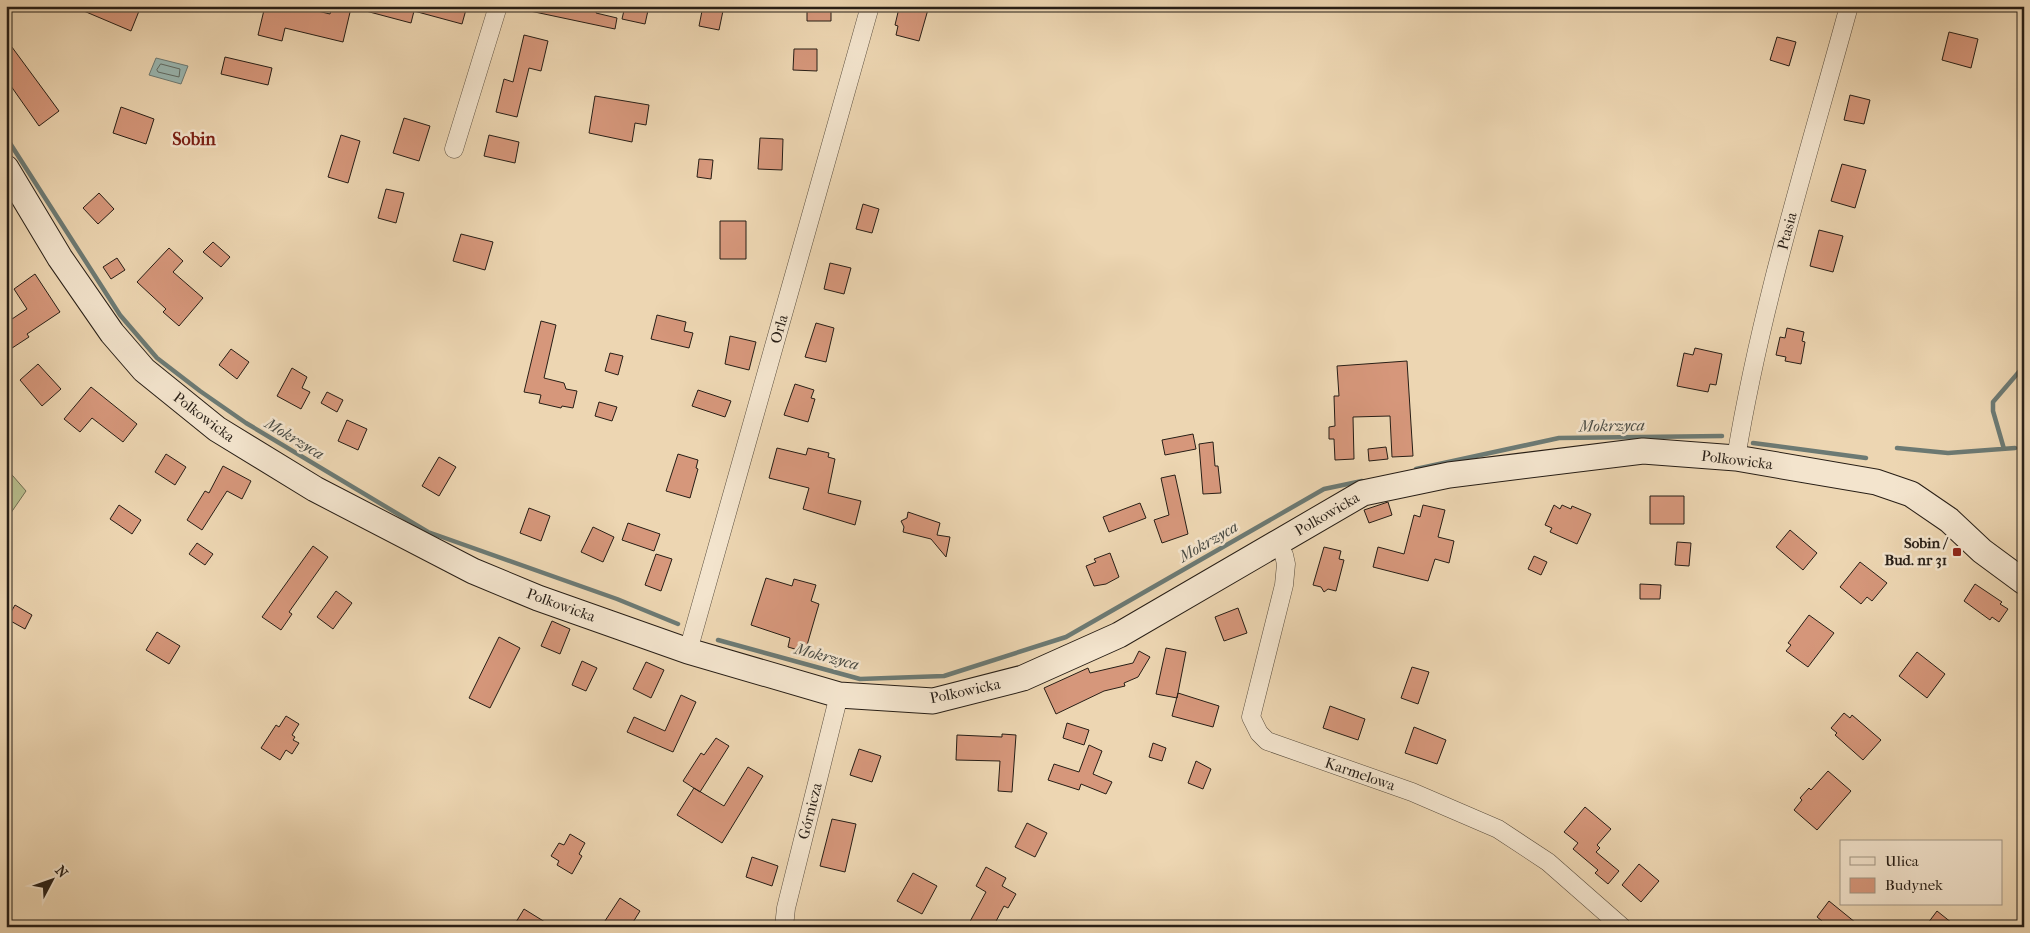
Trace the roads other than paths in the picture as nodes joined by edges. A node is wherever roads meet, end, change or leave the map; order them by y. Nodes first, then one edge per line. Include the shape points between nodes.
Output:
1 (498, 6) edge
2 (870, 6) edge
3 (1849, 6) edge
4 (454, 150) dead end
5 (6, 168) edge
6 (1736, 458) junction
7 (1276, 543) junction
8 (2024, 582) edge
9 (688, 651) junction
10 (839, 695) junction
11 (784, 927) edge
12 (1622, 927) edge

1 - 4 street
2 - 9 street, Orla
3 - 6 street, Ptasia via 1750,376
5 - 9 street, Polkowicka via 60,258 112,333 144,370 218,429 315,489 473,571 538,598
6 - 7 street, Polkowicka via 1642,451 1449,475 1363,493
6 - 8 street, Polkowicka via 1876,482 1911,494 1949,520 1982,551
7 - 10 street, Polkowicka via 1119,635 1023,678 933,701
7 - 12 street, Karmelowa via 1286,564 1270,647 1251,717 1259,734 1267,740 1412,792 1498,829 1548,862
9 - 10 street, Polkowicka
10 - 11 street, Górnicza

